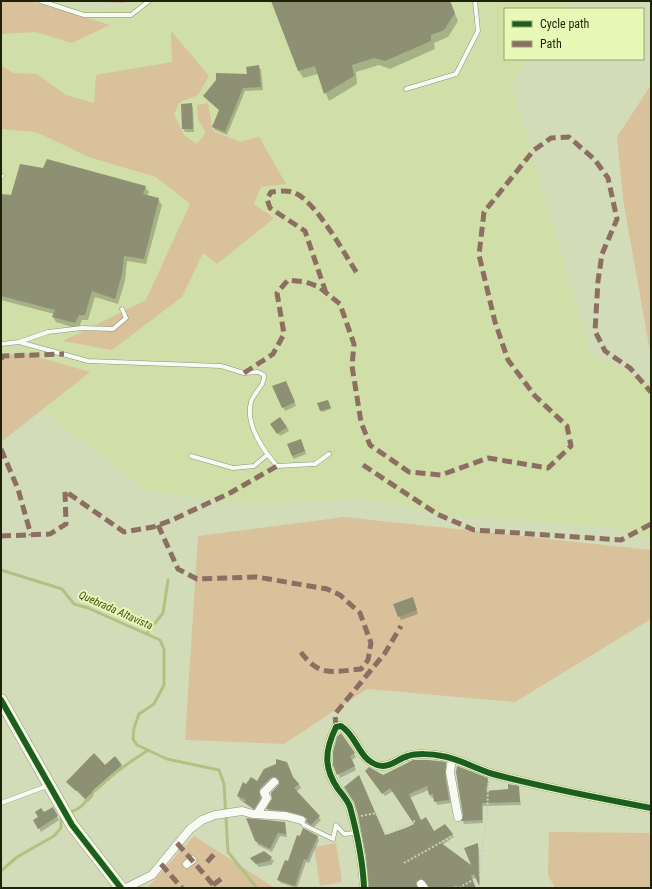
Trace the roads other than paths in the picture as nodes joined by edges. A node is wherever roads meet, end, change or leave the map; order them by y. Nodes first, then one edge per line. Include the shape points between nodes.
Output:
1 (41, 1) edge
2 (150, 1) edge
3 (475, 1) edge
4 (406, 89) dead end
5 (122, 309) dead end
6 (19, 342) junction
7 (1, 344) edge
8 (329, 454) dead end
9 (267, 455) junction
10 (191, 456) dead end
11 (1, 700) edge
12 (452, 759) junction
13 (274, 782) dead end
14 (49, 785) junction
15 (1, 803) edge
16 (651, 808) edge
17 (257, 814) junction
18 (458, 817) dead end
19 (301, 820) joint
20 (355, 833) junction
21 (121, 888) edge
22 (126, 888) edge
23 (364, 888) edge

1 - 2 lane via 84,14 131,15
3 - 4 lane via 478,31 456,74
5 - 6 lane via 126,318 113,329 82,328 48,332
6 - 7 lane
6 - 9 lane via 88,361 221,366 244,373 258,372 264,375 264,380 251,402 250,419
8 - 9 lane via 315,464 277,466
9 - 10 lane via 254,466 233,468
11 - 14 street
12 - 16 street via 492,773 580,795
12 - 18 street via 450,772
12 - 20 street via 414,755 387,766 379,766 364,757 348,730 336,726 326,756 330,777 350,805
13 - 17 street via 264,792 267,798
14 - 15 lane
14 - 21 street via 72,825
17 - 19 street
17 - 22 street via 232,812 202,820 190,829 152,875
19 - 20 lane via 304,825 333,839 336,825 344,834
20 - 23 street via 364,875

